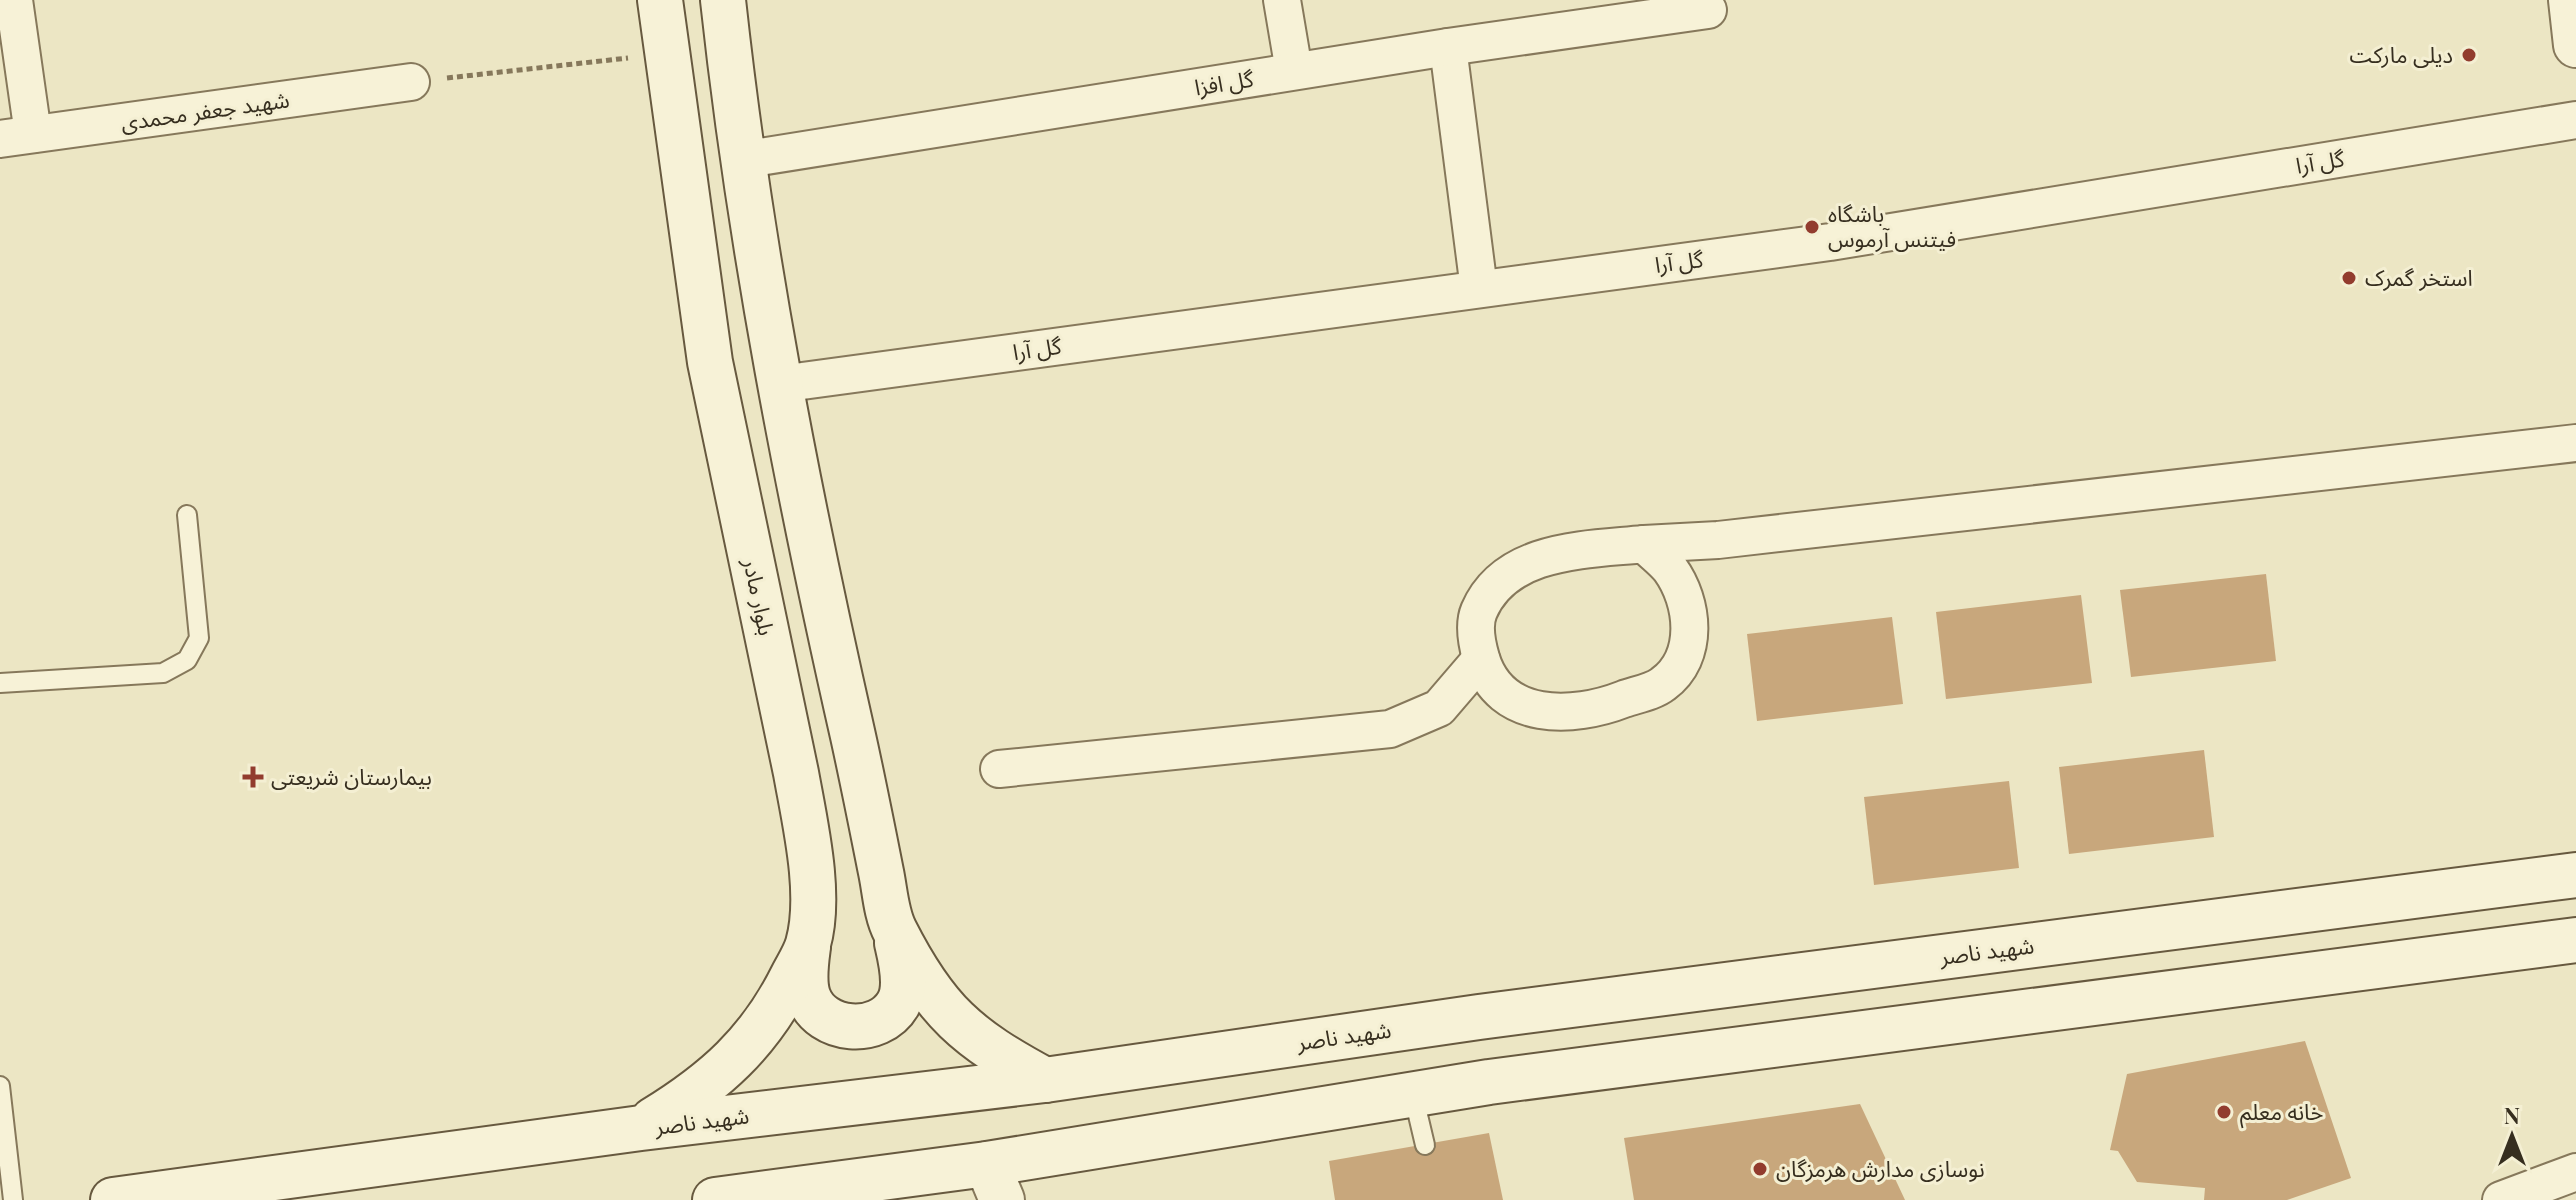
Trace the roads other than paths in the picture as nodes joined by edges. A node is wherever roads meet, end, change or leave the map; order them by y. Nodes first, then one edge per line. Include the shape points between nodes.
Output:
1 (14, 0) edge
2 (660, 0) edge
3 (723, 0) edge
4 (1282, 0) edge
5 (2571, 0) edge
6 (1708, 10) dead end
7 (2576, 45) edge
8 (1448, 47) junction
9 (1294, 71) junction
10 (411, 82) road end
11 (2576, 120) edge
12 (17, 137) edge
13 (741, 160) junction
14 (1479, 289) junction
15 (780, 384) junction
16 (2576, 443) edge
17 (187, 515) dead end
18 (1644, 544) junction
19 (1481, 659) junction
20 (0, 683) edge
21 (999, 769) dead end
22 (2576, 875) edge
23 (893, 927) junction
24 (2576, 940) edge
25 (808, 944) junction
26 (1479, 1017) junction
27 (1045, 1080) junction
28 (1489, 1082) junction
29 (0, 1086) edge
30 (1413, 1094) junction
31 (641, 1128) junction
32 (1425, 1145) dead end
33 (2576, 1172) edge
34 (995, 1182) edge
35 (13, 1200) edge
36 (113, 1200) edge
37 (715, 1200) edge
38 (2501, 1200) edge

1 - 12 street
2 - 25 main road, بلوار مادر via 710,362 807,837 812,896
3 - 13 main road
4 - 9 street
5 - 7 main road
6 - 8 street, گل افزا
8 - 9 street, گل افزا
8 - 14 street
9 - 13 street, گل افزا
10 - 12 street, شهید جعفر محمدی
11 - 14 street, گل آرا via 1830,242
13 - 15 main road
14 - 15 street, گل آرا
15 - 23 main road via 808,540
16 - 18 street
17 - 20 lane via 199,638 187,660 163,673
18 - 19 street via 1542,556 1511,574 1489,592 1477,614
18 - 19 street via 1670,569 1687,602 1691,638 1680,665 1663,684 1597,710 1531,710 1503,694 1485,673
19 - 21 street via 1439,708 1390,729
22 - 26 main road, شهید ناصر
23 - 25 main road via 903,981 899,1003 884,1019 860,1028 819,1014 808,996
23 - 27 main road via 956,1024
24 - 28 main road
25 - 31 main road, بلوار مادر via 781,999 745,1050 701,1091
26 - 27 main road, شهید ناصر
26 - 28 main road
27 - 31 main road, شهید ناصر
28 - 30 main road
29 - 35 lane
30 - 32 lane
30 - 34 main road
31 - 36 main road, شهید ناصر
33 - 38 street
34 - 37 main road

